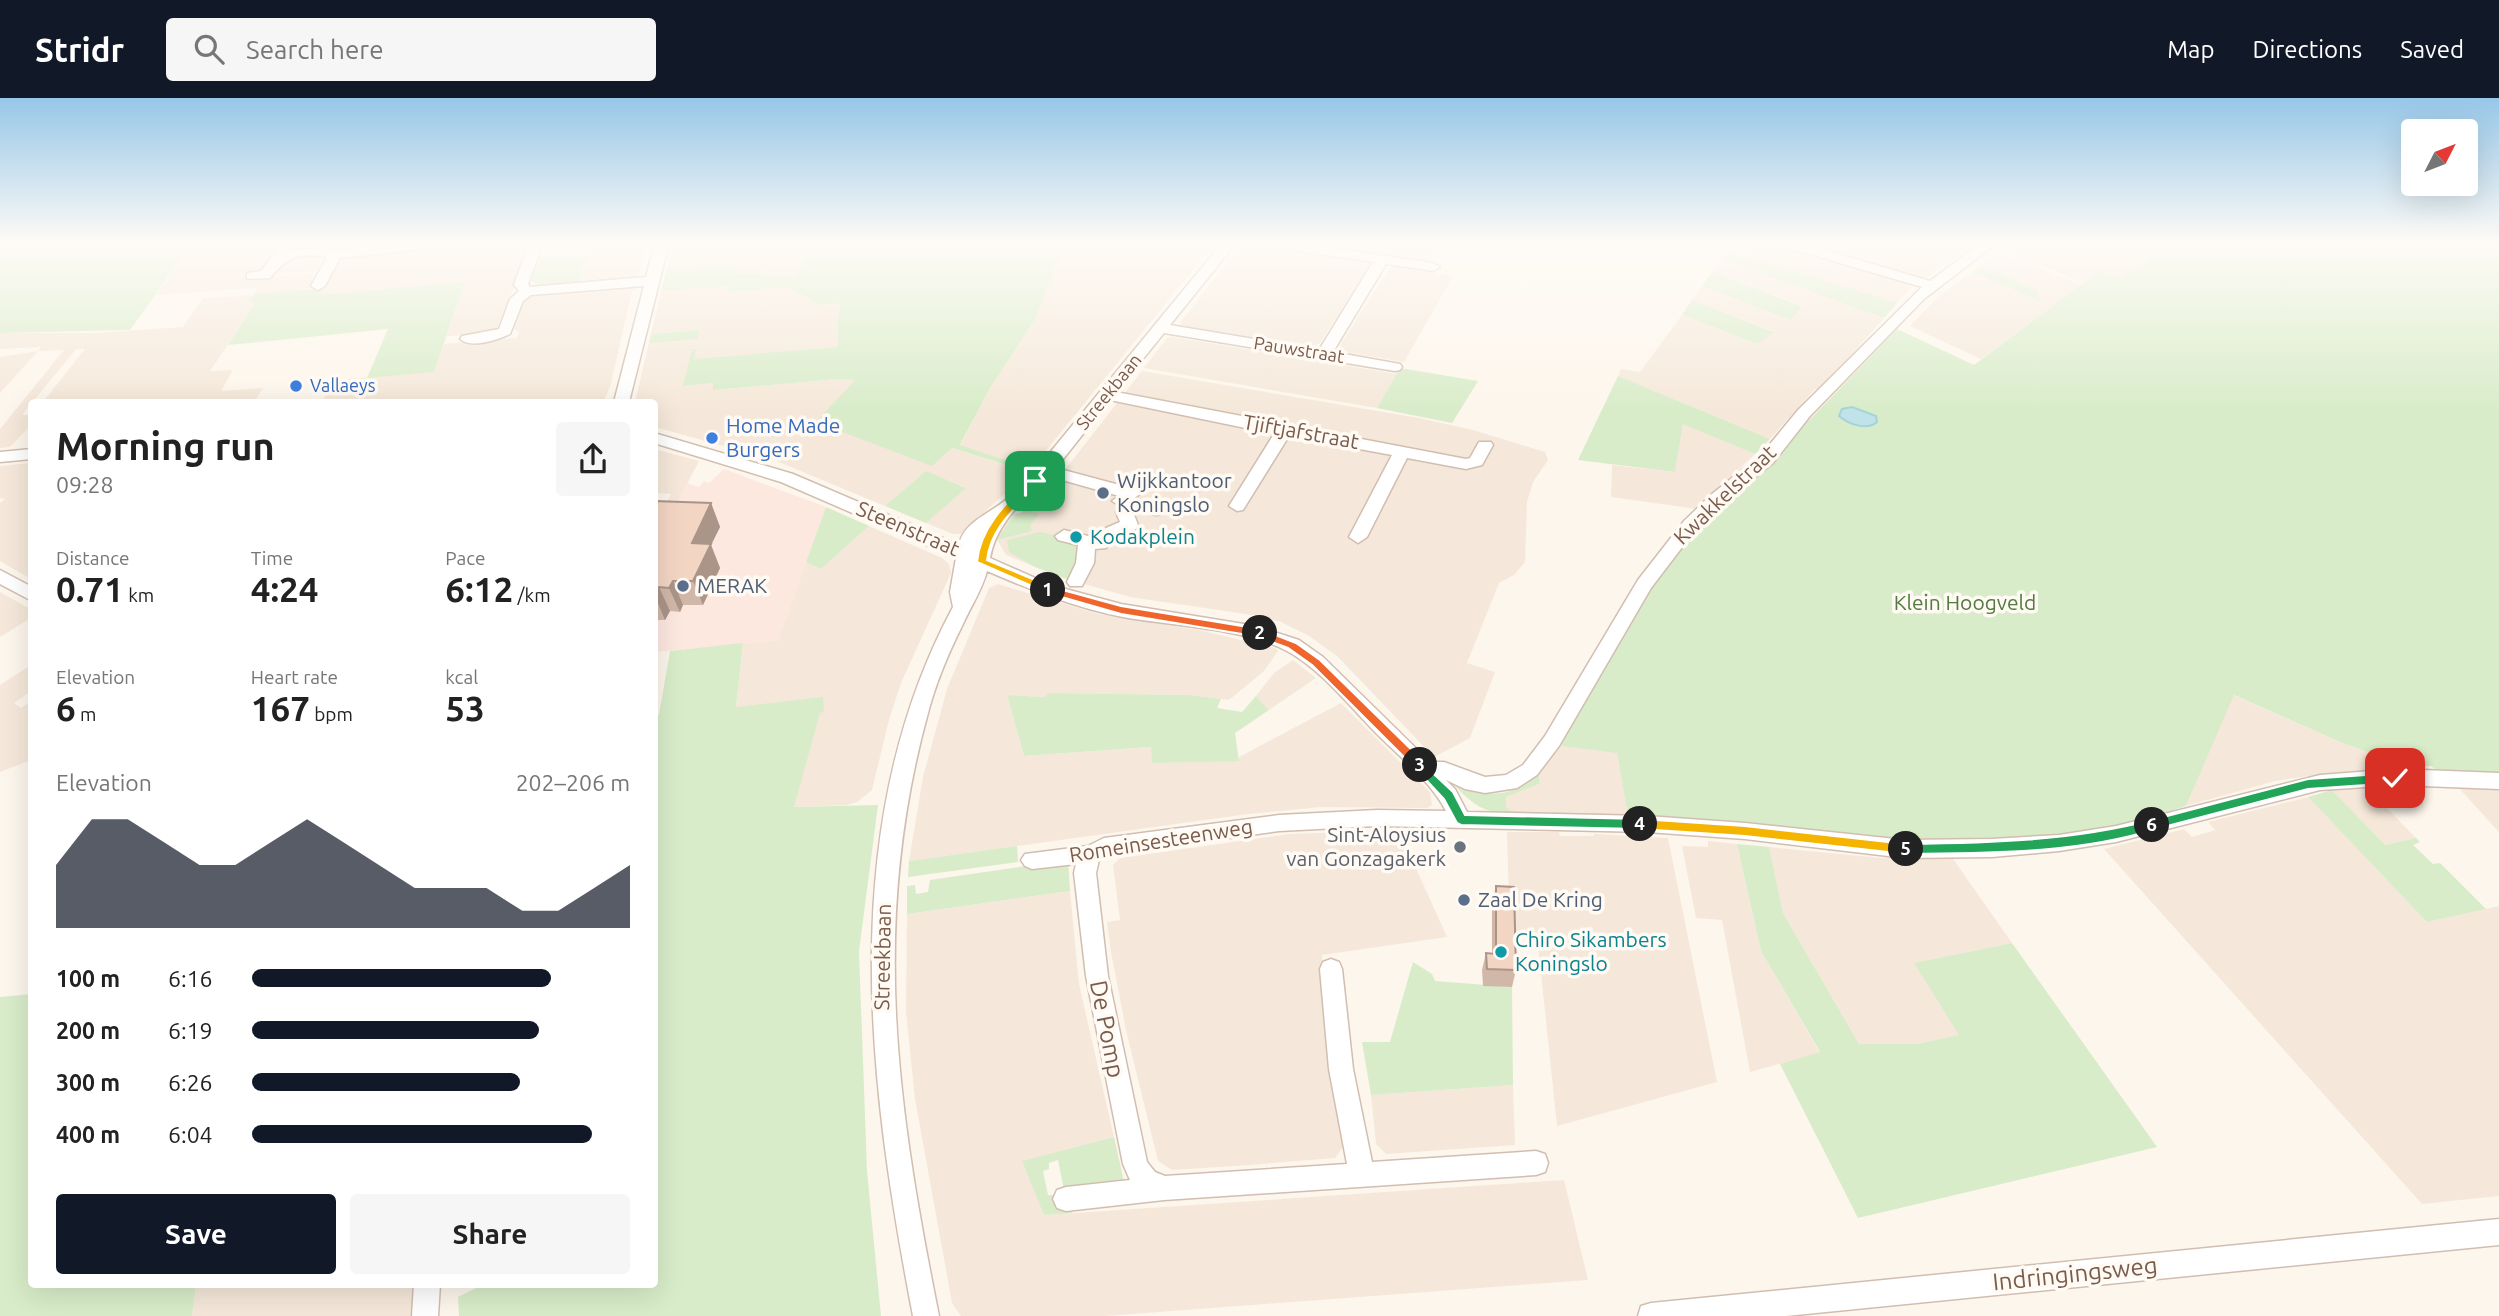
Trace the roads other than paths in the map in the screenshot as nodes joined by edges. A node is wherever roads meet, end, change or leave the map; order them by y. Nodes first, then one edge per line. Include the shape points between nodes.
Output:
1 (517, 300) edge
2 (647, 300) edge
3 (1183, 300) edge
4 (1357, 300) edge
5 (1917, 300) edge
6 (1161, 328) junction
7 (467, 339) dead end
8 (1324, 355) junction
9 (1395, 367) dead end
10 (1107, 395) junction
11 (623, 399) edge
12 (1284, 431) junction
13 (658, 439) edge
14 (1485, 445) dead end
15 (1402, 452) junction
16 (28, 454) edge
17 (0, 457) edge
18 (1045, 470) junction
19 (1091, 491) dead end
20 (1131, 499) junction
21 (1011, 504) junction
22 (1237, 506) dead end
23 (1156, 510) dead end
24 (1065, 536) dead end
25 (1358, 537) dead end
26 (1087, 542) junction
27 (964, 553) junction
28 (982, 562) junction
29 (0, 576) edge
30 (1076, 582) dead end
31 (28, 593) edge
32 (961, 607) junction
33 (1425, 770) junction
34 (2499, 781) edge
35 (1461, 820) junction
36 (1093, 854) junction
37 (1032, 860) dead end
38 (1331, 969) dead end
39 (1535, 1163) dead end
40 (1362, 1175) junction
41 (1165, 1188) junction
42 (1066, 1199) dead end
43 (2499, 1231) edge
44 (426, 1288) edge
45 (425, 1316) edge
46 (926, 1316) edge
47 (1651, 1316) edge

1 - 7 street via 502,334
2 - 11 street
3 - 6 street, Streekbaan
4 - 8 street
5 - 33 street, Kwakkelstraat via 1804,413 1767,459 1712,503 1666,553 1534,766 1510,782 1492,785 1477,785 1444,770
6 - 8 street, Pauwstraat
6 - 10 street, Streekbaan
8 - 9 street, Pauwstraat
10 - 12 street, Tjiftjafstraat
10 - 18 street, Streekbaan
12 - 15 street, Tjiftjafstraat
12 - 22 street
13 - 27 street, Steenstraat via 787,478
14 - 15 street, Tjiftjafstraat via 1471,464
15 - 25 street
16 - 17 street
18 - 20 street
18 - 21 street, Streekbaan
19 - 20 street
20 - 23 street
20 - 26 street via 1124,512 1130,525 1112,532 1100,544
21 - 27 street, Streekbaan via 972,535
21 - 28 street, Streekbaan via 985,540
24 - 26 street
26 - 30 street via 1085,563
27 - 28 street, Steenstraat
27 - 32 street, Streekbaan
28 - 32 street, Streekbaan
28 - 33 street, Steenstraat via 1045,589 1102,606 1239,628 1292,645 1316,662
29 - 31 street
32 - 46 street, Streekbaan via 923,700 901,781 891,830 882,931 888,1097
33 - 35 street, Steenstraat via 1448,795
34 - 35 street, Romeinsesteenweg via 2324,782 2116,834 1992,848 1905,849 1694,827
35 - 36 street, Romeinsesteenweg via 1303,821 1104,847
36 - 37 street, Romeinsesteenweg
36 - 41 street, De Pomp via 1086,873 1091,940 1127,1127 1139,1174 1146,1182
38 - 40 street via 1341,1069
39 - 40 street
40 - 41 street
41 - 42 street
43 - 47 street, Indringingsweg
44 - 45 street

